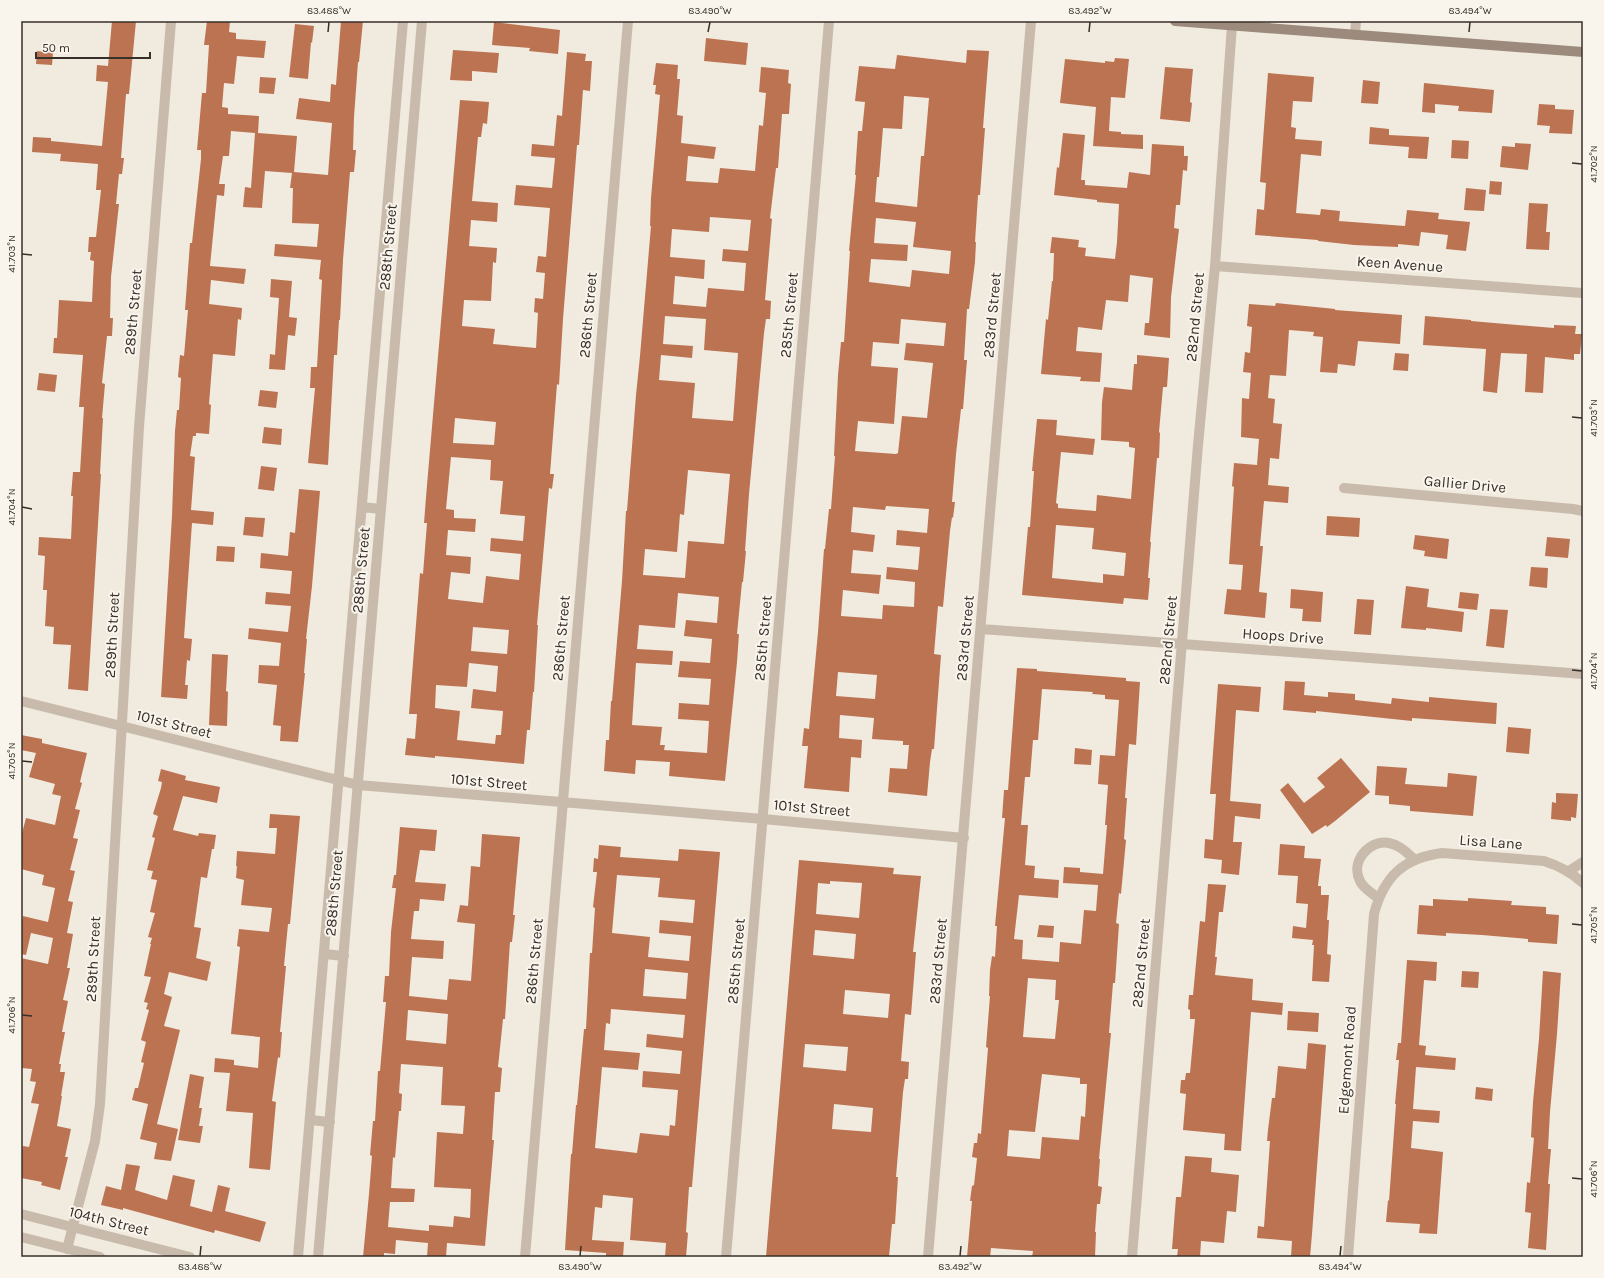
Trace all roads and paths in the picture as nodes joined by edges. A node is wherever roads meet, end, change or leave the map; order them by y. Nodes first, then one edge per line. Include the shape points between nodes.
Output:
1 (171, 21) edge
2 (403, 21) edge
3 (422, 21) edge
4 (628, 21) edge
5 (829, 21) edge
6 (1031, 21) edge
7 (1175, 21) edge
8 (1356, 21) edge
9 (1232, 25) junction
10 (1355, 35) junction
11 (1583, 52) edge
12 (1215, 266) junction
13 (1583, 293) edge
14 (1344, 488) dead end
15 (362, 507) junction
16 (381, 509) junction
17 (1583, 511) edge
18 (981, 629) junction
19 (1183, 644) junction
20 (1583, 674) edge
21 (21, 701) edge
22 (122, 727) junction
23 (338, 782) junction
24 (358, 785) junction
25 (562, 803) junction
26 (763, 819) junction
27 (964, 838) junction
28 (1415, 860) junction
29 (1583, 862) edge
30 (1569, 871) junction
31 (1396, 872) joint
32 (1583, 883) edge
33 (1378, 898) junction
34 (324, 954) junction
35 (344, 956) junction
36 (310, 1120) junction
37 (330, 1122) junction
38 (21, 1214) edge
39 (72, 1227) junction
40 (21, 1237) edge
41 (67, 1249) junction
42 (100, 1257) edge
43 (190, 1257) edge
44 (298, 1257) edge
45 (318, 1257) edge
46 (525, 1257) edge
47 (726, 1257) edge
48 (928, 1257) edge
49 (1132, 1257) edge
50 (1348, 1257) edge

1 - 22 street, 289th Street via 139,427
2 - 15 street, 288th Street
3 - 16 street, 288th Street
4 - 25 street, 286th Street
5 - 26 street, 285th Street
6 - 18 street, 283rd Street
7 - 9 street
8 - 10 street
9 - 10 street
9 - 12 street, 282nd Street
10 - 11 street
12 - 13 street, Keen Avenue
12 - 19 street, 282nd Street via 1197,453
14 - 17 street, Gallier Drive
15 - 16 street
15 - 23 street, 288th Street
16 - 24 street, 288th Street
18 - 19 street, Hoops Drive
18 - 27 street, 283rd Street
19 - 20 street, Hoops Drive
19 - 49 street, 282nd Street
21 - 22 street, 101st Street
22 - 23 street, 101st Street
22 - 39 street, 289th Street via 100,1104 95,1141
23 - 24 street, 101st Street
23 - 34 street, 288th Street
24 - 25 street, 101st Street
24 - 35 street, 288th Street
25 - 26 street, 101st Street
25 - 46 street, 286th Street
26 - 27 street, 101st Street
26 - 47 street, 285th Street
27 - 48 street, 283rd Street
28 - 30 street, Lisa Lane via 1426,855 1442,853 1544,861
28 - 31 street, Lisa Lane
28 - 33 street via 1400,847 1390,843 1373,845 1363,853 1357,868 1360,881
29 - 30 street
30 - 32 street, Lisa Lane
31 - 33 street, Edgemont Road
33 - 50 street, Edgemont Road via 1374,914
34 - 35 street
34 - 36 street, 288th Street
35 - 37 street, 288th Street
36 - 37 street
36 - 44 street, 288th Street
37 - 45 street, 288th Street
38 - 39 street, 104th Street
39 - 41 street, 289th Street
39 - 43 street, 104th Street
40 - 41 street
41 - 42 street

